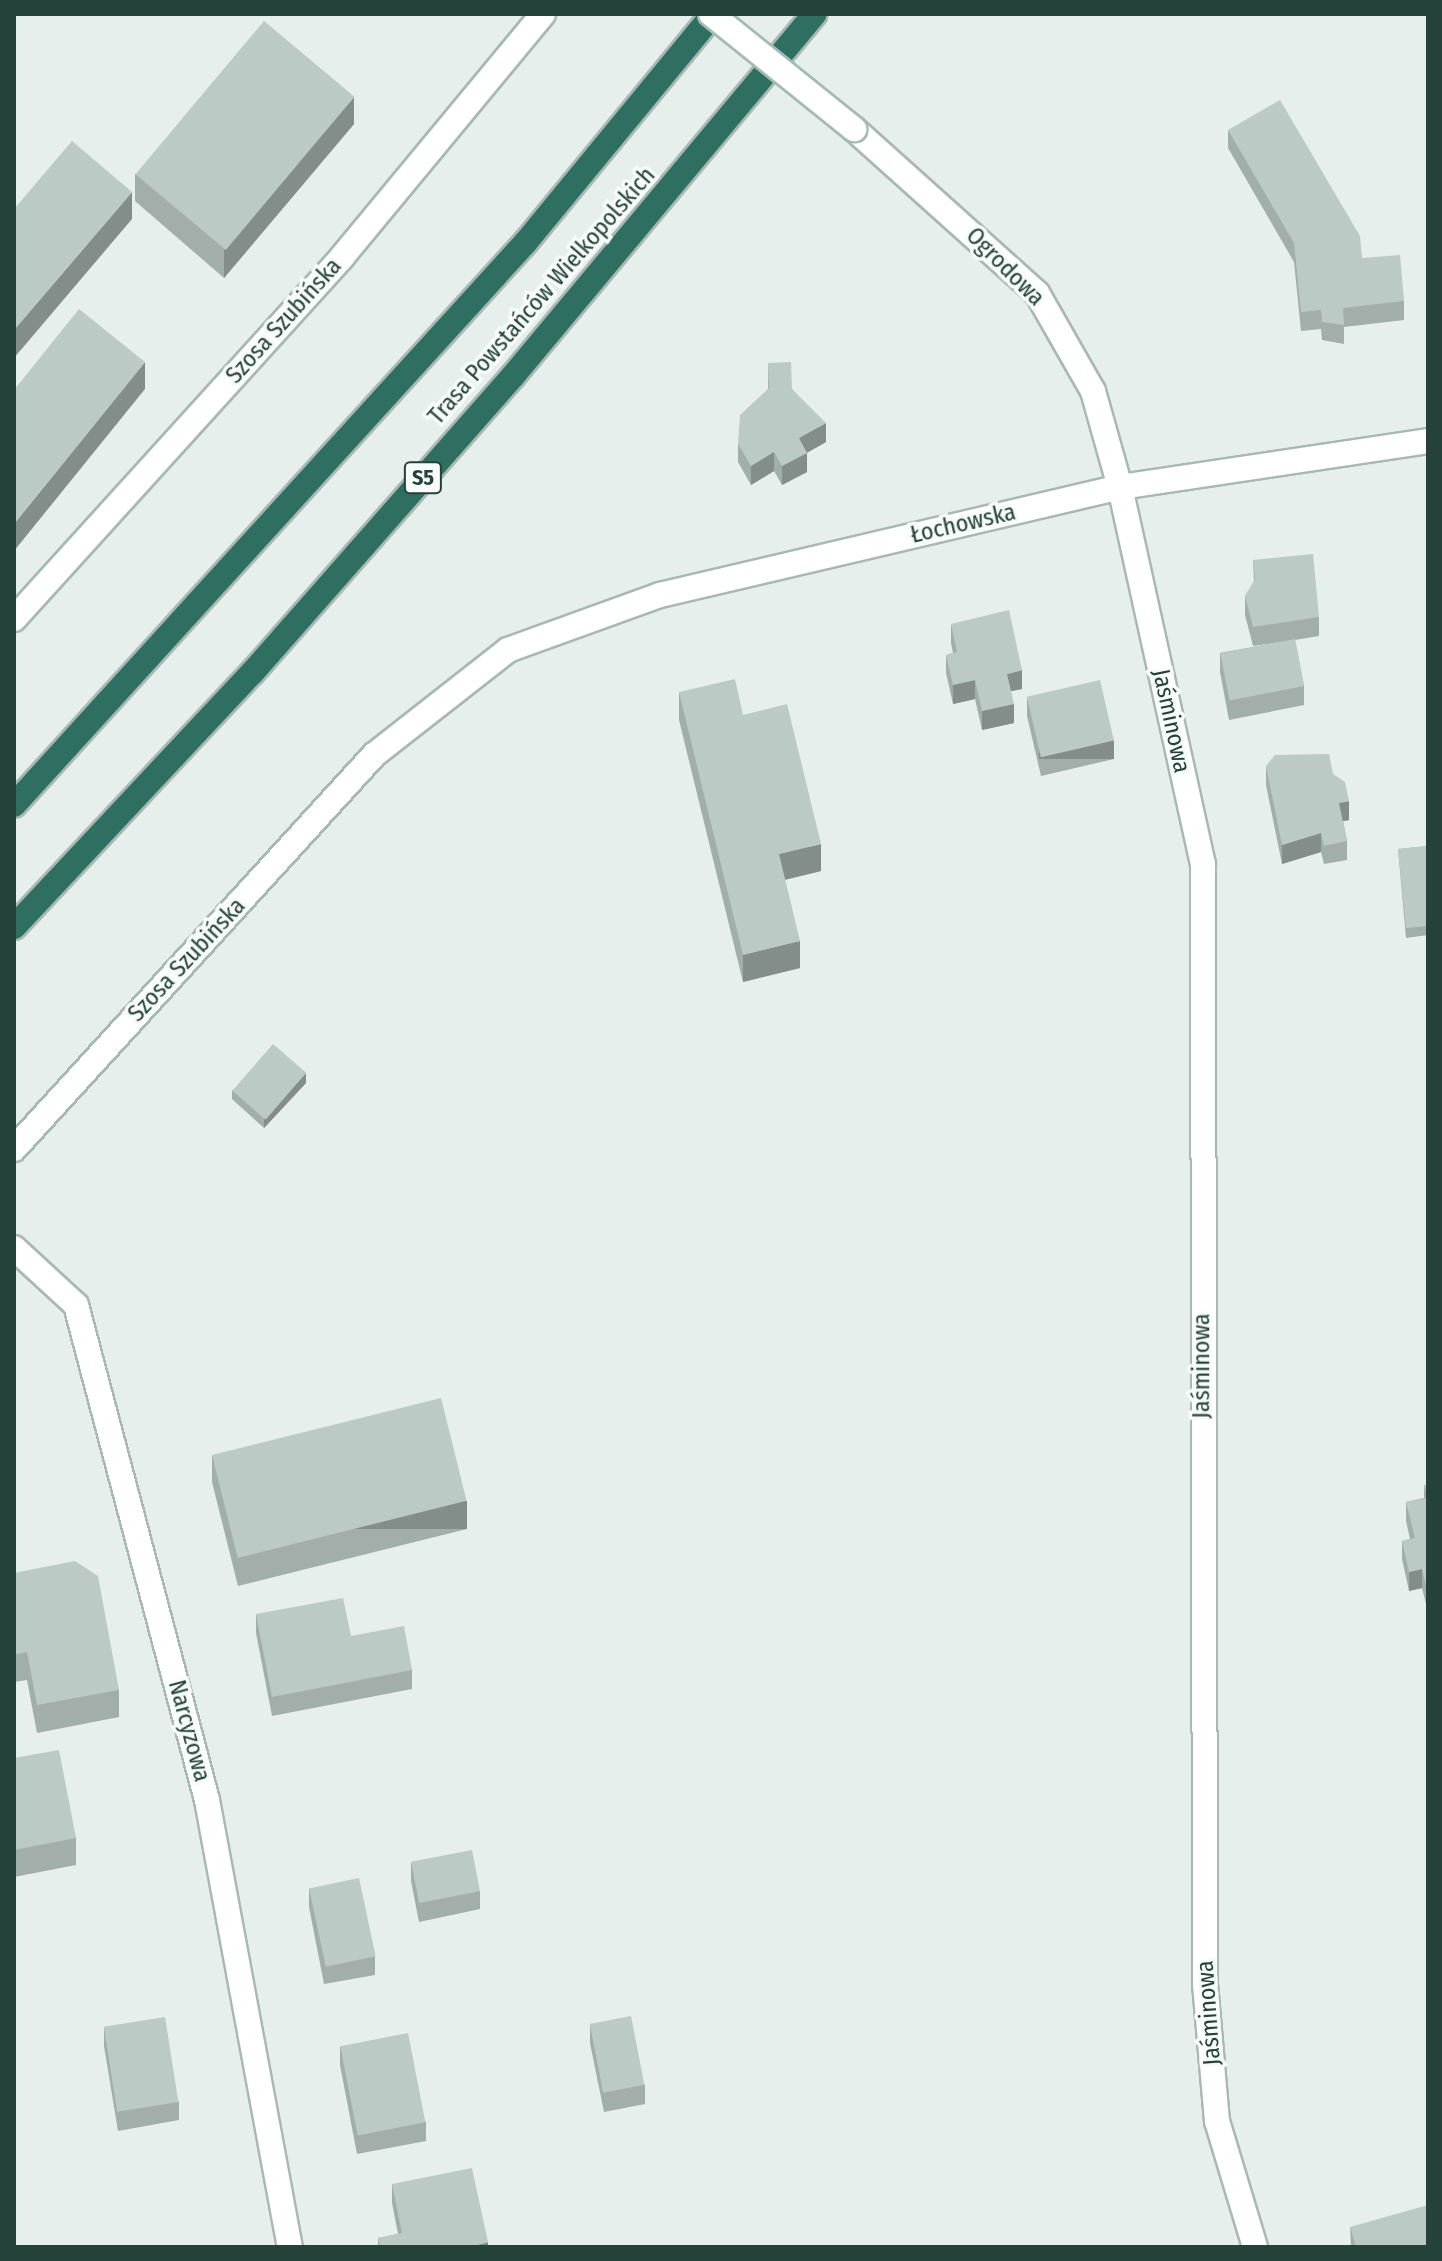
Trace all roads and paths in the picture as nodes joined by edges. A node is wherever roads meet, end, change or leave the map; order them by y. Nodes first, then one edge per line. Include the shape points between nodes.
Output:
1 (543, 14) edge
2 (712, 14) edge
3 (815, 14) edge
4 (1428, 441) edge
5 (1120, 487) junction
6 (14, 619) edge
7 (508, 650) joint
8 (14, 805) edge
9 (14, 927) edge
10 (14, 1149) edge
11 (14, 1248) edge
12 (290, 2247) edge
13 (1255, 2247) edge

1 - 6 street, Szosa Szubińska via 342,257
2 - 5 street, Ogrodowa, bridge via 854,129 1037,293 1093,391
2 - 8 highway, Trasa Powstańców Wielkopolskich via 526,242
3 - 9 highway, Trasa Powstańców Wielkopolskich / S5 via 503,388
4 - 5 street, Łochowska
5 - 7 street, Łochowska via 660,595
5 - 13 street, Jaśminowa via 1203,864 1205,1984 1217,2121
7 - 10 street, Szosa Szubińska via 374,755
11 - 12 street, Narcyzowa via 76,1305 207,1800

